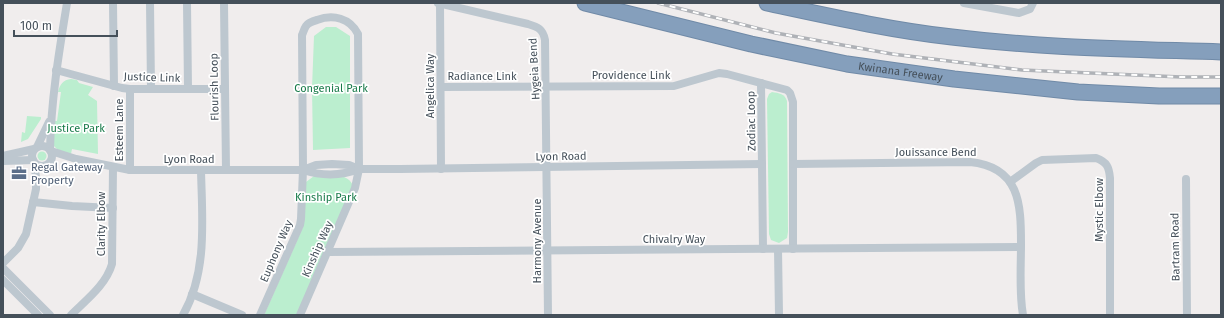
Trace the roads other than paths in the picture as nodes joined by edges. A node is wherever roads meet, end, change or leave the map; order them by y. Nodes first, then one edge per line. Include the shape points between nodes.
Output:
1 (67, 3) edge
2 (113, 3) edge
3 (150, 3) edge
4 (187, 3) edge
5 (224, 3) edge
6 (440, 3) edge
7 (585, 3) edge
8 (767, 3) edge
9 (964, 3) edge
10 (1033, 3) edge
11 (1221, 52) edge
12 (56, 70) junction
13 (761, 83) junction
14 (114, 86) junction
15 (546, 87) junction
16 (441, 88) junction
17 (130, 89) junction
18 (151, 89) junction
19 (188, 89) junction
20 (224, 89) junction
21 (1221, 96) edge
22 (51, 117) junction
23 (36, 148) junction
24 (50, 150) junction
25 (3, 156) edge
26 (76, 159) junction
27 (3, 161) edge
28 (33, 161) junction
29 (48, 163) junction
30 (762, 164) junction
31 (793, 164) junction
32 (113, 167) junction
33 (547, 167) junction
34 (359, 168) junction
35 (442, 169) junction
36 (130, 170) junction
37 (201, 170) junction
38 (226, 170) junction
39 (303, 170) junction
40 (1186, 180) dead end
41 (1010, 182) junction
42 (36, 190) junction
43 (33, 202) junction
44 (113, 208) junction
45 (1021, 247) junction
46 (763, 249) junction
47 (778, 249) junction
48 (793, 249) junction
49 (548, 250) junction
50 (328, 252) junction
51 (3, 263) edge
52 (3, 268) edge
53 (3, 280) edge
54 (192, 294) junction
55 (38, 315) edge
56 (50, 315) edge
57 (72, 315) edge
58 (183, 315) edge
59 (242, 315) edge
60 (260, 315) edge
61 (300, 315) edge
62 (548, 315) edge
63 (779, 315) edge
64 (1023, 315) edge
65 (1110, 315) edge
66 (1187, 315) edge

1 - 12 street
2 - 14 street
3 - 18 street
4 - 19 street
5 - 20 street, Flourish Loop
6 - 15 street, Hygeia Bend via 539,28 545,40
6 - 16 street, Angelica Way
7 - 21 highway, Kwinana Freeway via 751,44 847,64 954,79 1078,92
8 - 11 highway via 851,21 952,37 1083,48
9 - 10 street via 1019,13 1030,9
12 - 14 street, Justice Link
12 - 22 street
13 - 15 street, Providence Link via 719,73 674,86
13 - 30 street, Zodiac Loop
13 - 31 street, Zodiac Loop via 787,90 791,96
14 - 17 street, Justice Link
15 - 16 street, Radiance Link
15 - 33 street, Hygeia Bend
16 - 35 street, Angelica Way
17 - 18 street, Justice Link
17 - 36 street, Esteem Lane
18 - 19 street, Justice Link
19 - 20 street, Justice Link
20 - 38 street, Flourish Loop
22 - 23 street
22 - 24 street
23 - 24 street via 44,146
23 - 25 street
23 - 28 street via 32,154
24 - 26 street, Lyon Road
24 - 29 street via 52,156
26 - 29 street, Lyon Road
26 - 32 street, Lyon Road
27 - 28 street
28 - 29 street via 39,166
28 - 42 street
29 - 42 street
30 - 33 street, Lyon Road
30 - 46 street, Zodiac Loop
31 - 41 street, Jouissance Bend via 970,162 999,171
31 - 48 street, Zodiac Loop
32 - 36 street, Lyon Road
32 - 44 street, Clarity Elbow
33 - 35 street, Lyon Road
33 - 49 street, Harmony Avenue
34 - 35 street, Lyon Road
34 - 39 street, Lyon Road via 332,164 316,165
34 - 39 street, Kinship Way via 358,34 350,23 342,19 324,17 306,26 302,35
34 - 50 street, Kinship Way via 355,188
36 - 37 street, Lyon Road
37 - 38 street, Lyon Road
37 - 54 street via 202,248
38 - 39 street, Lyon Road
39 - 60 street, Euphony Way via 300,225
40 - 66 street, Bartram Road
41 - 45 street, Jouissance Bend via 1018,198 1021,215
41 - 65 street, Mystic Elbow via 1042,160 1096,158 1109,168
42 - 43 street
43 - 44 street
43 - 51 street via 23,241
44 - 57 street, Clarity Elbow via 110,272
45 - 48 street, Chivalry Way
45 - 64 street, Jouissance Bend
46 - 47 street, Chivalry Way
46 - 49 street, Chivalry Way
47 - 48 street, Chivalry Way
47 - 63 street
49 - 50 street, Chivalry Way
49 - 62 street, Harmony Avenue
50 - 61 street, Kinship Way
52 - 56 street
53 - 55 street
54 - 58 street
54 - 59 street

